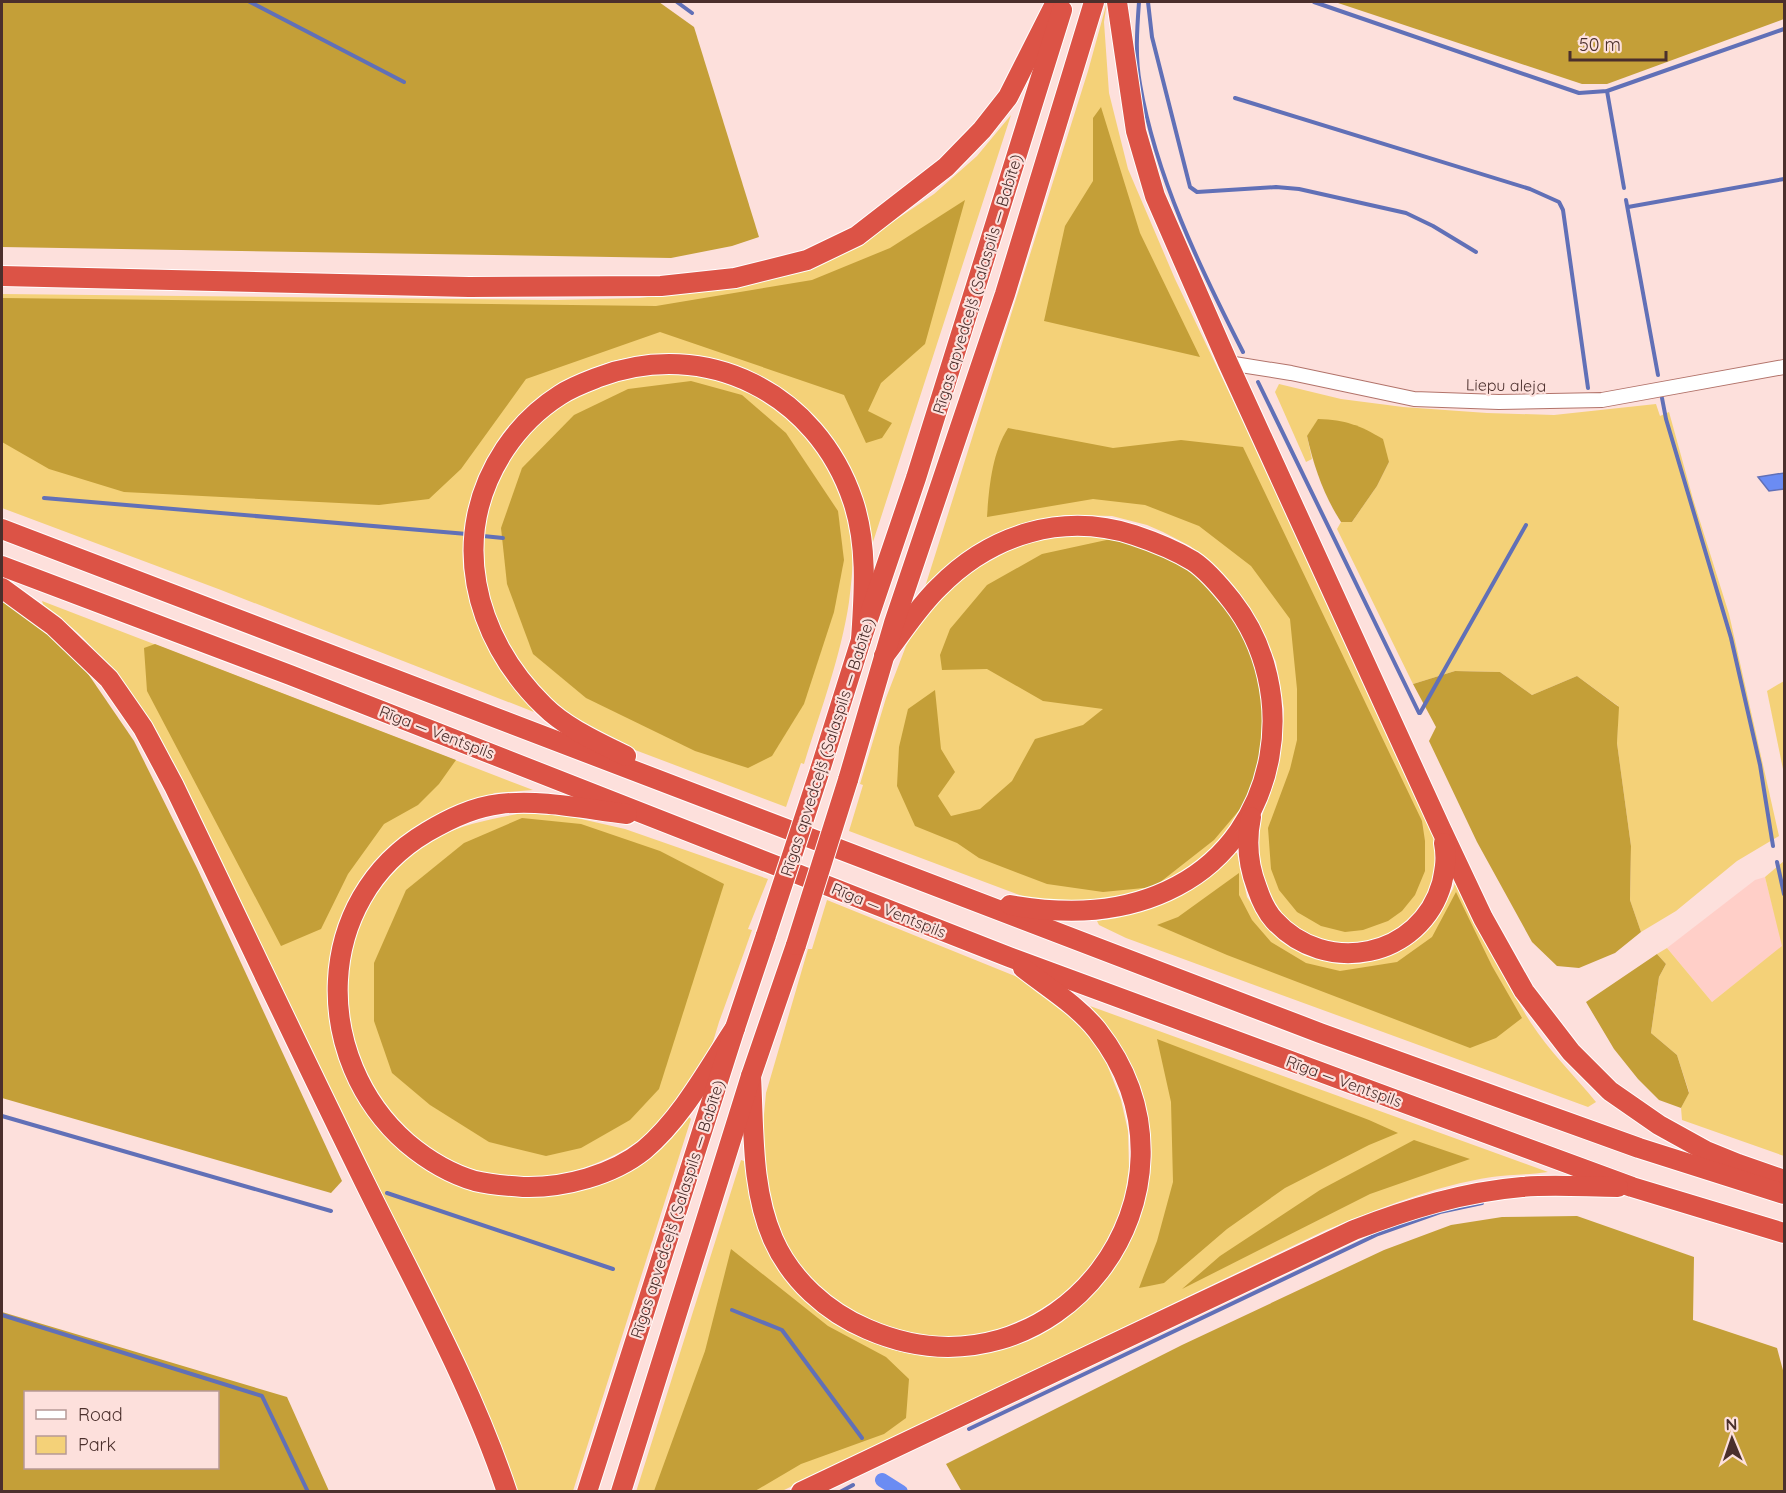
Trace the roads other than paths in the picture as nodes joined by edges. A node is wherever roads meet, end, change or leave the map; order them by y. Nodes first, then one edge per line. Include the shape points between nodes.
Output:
1 (1056, 2) edge
2 (1065, 2) edge
3 (1094, 2) edge
4 (1117, 2) edge
5 (2, 276) edge
6 (1228, 363) junction
7 (1785, 367) edge
8 (2, 529) edge
9 (2, 566) edge
10 (2, 588) edge
11 (861, 640) junction
12 (884, 656) junction
13 (697, 795) junction
14 (1255, 803) junction
15 (657, 818) junction
16 (1441, 829) junction
17 (969, 899) junction
18 (1009, 957) junction
19 (735, 1028) junction
20 (751, 1076) junction
21 (1785, 1180) edge
22 (1632, 1187) junction
23 (1785, 1194) edge
24 (1785, 1233) edge
25 (507, 1491) edge
26 (587, 1491) edge
27 (621, 1491) edge
28 (801, 1491) edge

1 - 5 highway via 1008,97 982,130 946,167 857,236 807,260 735,278 661,286
2 - 11 highway, Rīgas apvedceļš (Salaspils — Babīte) via 916,478
3 - 12 highway, Rīgas apvedceļš (Salaspils — Babīte) via 1005,294
4 - 6 highway via 1136,131 1155,196
6 - 7 street, Liepu aleja via 1414,399 1499,402 1602,400
6 - 16 highway
8 - 13 highway, Rīga — Ventspils
9 - 15 highway, Rīga — Ventspils
10 - 25 highway via 54,626 109,680 143,728 478,1412
11 - 13 highway via 864,556 854,503 843,476 815,432 774,396 711,368 658,363 611,372 582,383 539,410 491,471 479,505 473,558 476,585 490,630 526,688 563,722
11 - 19 highway, Rīgas apvedceļš (Salaspils — Babīte), bridge
12 - 14 highway via 952,574 1018,535 1083,524 1159,543 1195,562 1212,578 1237,609 1262,654 1274,718 1268,765
12 - 20 highway, Rīgas apvedceļš (Salaspils — Babīte), bridge via 796,945
13 - 17 highway, Rīga — Ventspils
14 - 16 highway via 1248,848 1263,906 1286,932 1335,953 1373,951 1391,945 1422,922 1439,894 1444,875 1447,857
14 - 17 highway via 1220,854 1178,886 1158,895 1102,910 1076,912
15 - 18 highway, Rīga — Ventspils
15 - 19 highway via 531,803 501,804 467,812 400,850 362,897 341,952 337,1001 351,1066 381,1117 417,1151 474,1181 535,1187 603,1172 642,1151 673,1120
16 - 21 highway via 1483,918 1524,991 1571,1052 1610,1091 1659,1125 1738,1164
17 - 23 highway, Rīga — Ventspils via 1320,1033 1639,1148
18 - 20 highway via 1086,1018 1106,1043 1130,1089 1141,1147 1134,1203 1107,1262 1075,1299 1023,1331 984,1344 920,1345 861,1327 814,1296 784,1260 762,1211
18 - 22 highway, Rīga — Ventspils
19 - 26 highway, Rīgas apvedceļš (Salaspils — Babīte)
20 - 27 highway, Rīgas apvedceļš (Salaspils — Babīte)
22 - 24 highway, Rīga — Ventspils
22 - 28 highway via 1523,1187 1441,1200 1400,1212 1354,1230

